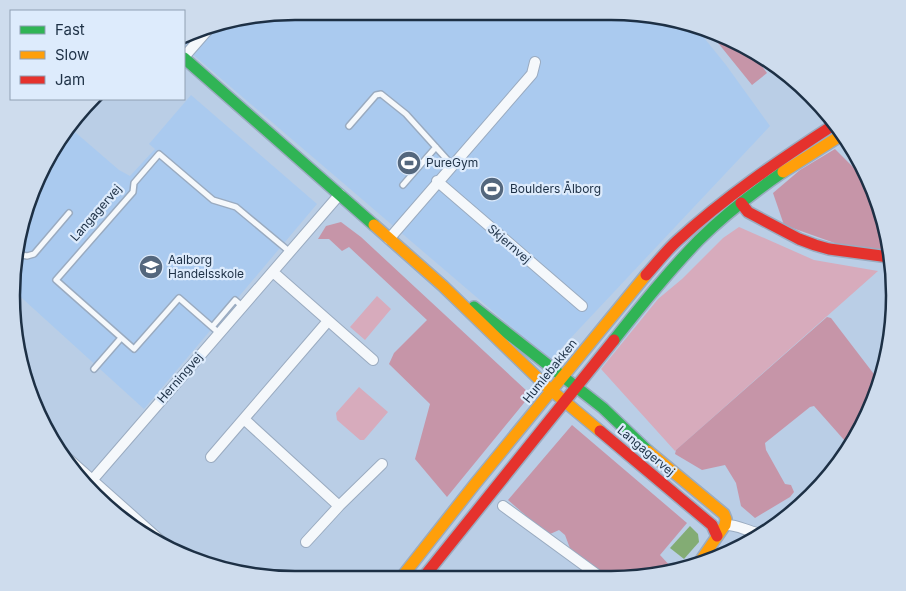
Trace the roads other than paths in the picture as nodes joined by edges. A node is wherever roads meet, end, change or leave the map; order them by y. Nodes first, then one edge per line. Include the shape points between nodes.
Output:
1 (202, 37) edge
2 (185, 57) edge
3 (185, 59) edge
4 (535, 62) dead end
5 (349, 126) dead end
6 (829, 128) edge
7 (837, 138) edge
8 (436, 147) junction
9 (452, 164) junction
10 (437, 181) junction
11 (403, 185) dead end
12 (733, 193) junction
13 (340, 194) junction
14 (741, 203) junction
15 (69, 213) dead end
16 (389, 239) junction
17 (290, 252) junction
18 (23, 255) edge
19 (883, 256) edge
20 (272, 272) junction
21 (443, 286) junction
22 (582, 306) dead end
23 (328, 321) junction
24 (216, 330) junction
25 (121, 338) junction
26 (373, 360) dead end
27 (94, 369) dead end
28 (558, 384) junction
29 (571, 393) junction
30 (244, 419) junction
31 (211, 457) dead end
32 (382, 464) dead end
33 (92, 481) edge
34 (338, 506) junction
35 (503, 506) dead end
36 (725, 524) junction
37 (752, 532) edge
38 (718, 536) junction
39 (306, 542) dead end
40 (705, 554) edge
41 (406, 571) edge
42 (429, 571) edge
43 (592, 571) edge

1 - 2 street
3 - 13 main road, Langagervej
4 - 9 street via 532,74
5 - 8 lane via 376,95 381,94 406,114
6 - 12 main road, Humlebakken
7 - 14 main road
8 - 9 lane
8 - 11 lane
9 - 10 street
10 - 16 street
10 - 22 street, Skjernvej
12 - 14 main road
12 - 28 main road, Humlebakken via 676,242 631,292
13 - 16 main road, Langagervej
13 - 17 street, Herningvej
14 - 19 main road via 748,212 807,242 829,249
14 - 29 main road via 700,239 656,287
15 - 18 lane via 34,254
16 - 21 main road, Langagervej
17 - 20 street, Herningvej
17 - 25 lane, Langagervej via 236,207 213,200 159,154 134,183 134,192 56,280
20 - 23 street
20 - 24 street, Herningvej via 243,307
21 - 28 main road, Langagervej via 491,332 510,343
21 - 28 main road, Langagervej via 488,316
23 - 26 street
23 - 30 street
24 - 25 lane, Langagervej via 179,298 134,349
24 - 33 street, Herningvej
25 - 27 lane
28 - 29 main road, Langagervej
28 - 29 main road
28 - 41 main road, Humlebakken
29 - 36 main road, Langagervej via 724,514
29 - 38 main road, Langagervej via 712,525
29 - 42 main road
30 - 31 street
30 - 34 street
32 - 34 street
34 - 39 street
35 - 43 street
36 - 37 street via 734,524
36 - 38 main road
38 - 40 main road

